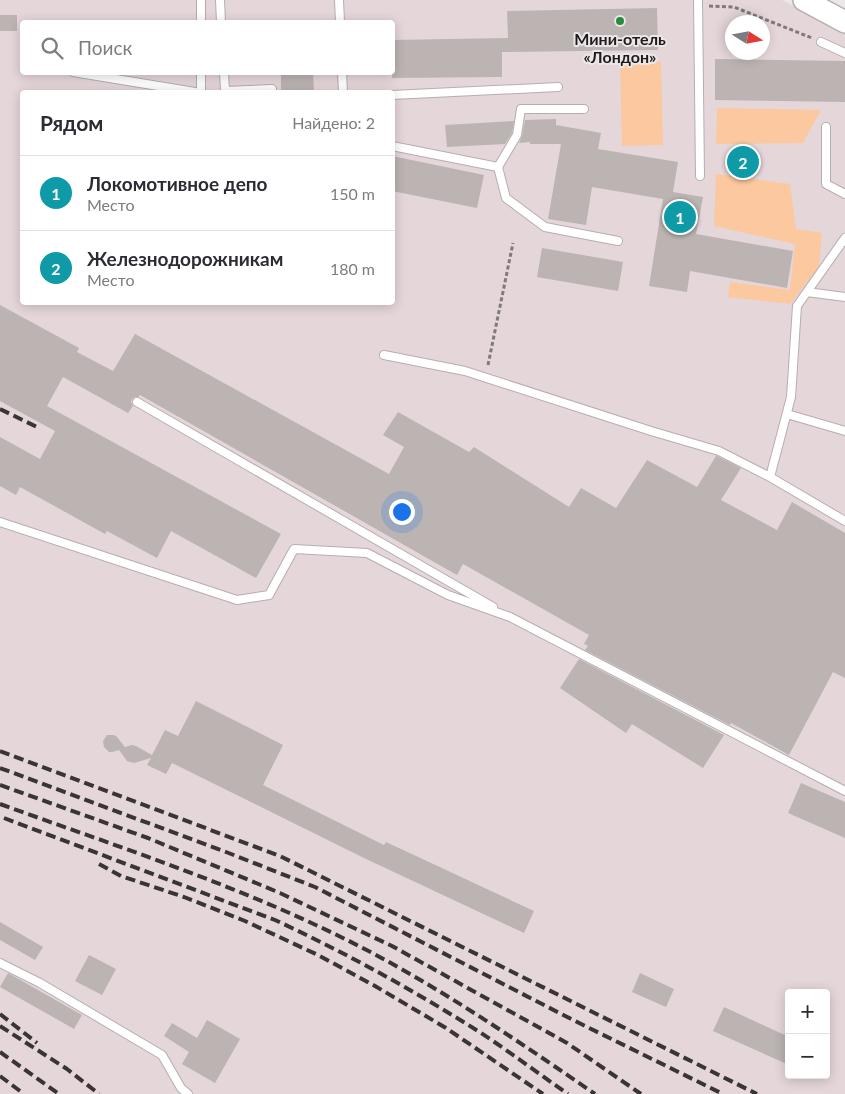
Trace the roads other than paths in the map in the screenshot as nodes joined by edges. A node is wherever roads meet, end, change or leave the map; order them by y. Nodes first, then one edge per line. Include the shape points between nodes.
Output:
1 (201, 0) edge
2 (220, 0) edge
3 (339, 0) edge
4 (804, 0) edge
5 (698, 3) edge
6 (201, 20) edge
7 (221, 20) edge
8 (340, 20) edge
9 (845, 22) edge
10 (821, 42) road end
11 (845, 53) edge
12 (91, 75) edge
13 (201, 75) edge
14 (224, 75) edge
15 (342, 75) edge
16 (558, 88) dead end
17 (272, 89) dead end
18 (183, 90) edge
19 (201, 90) edge
20 (225, 90) edge
21 (248, 90) edge
22 (343, 90) edge
23 (395, 95) edge
24 (584, 109) dead end
25 (826, 127) dead end
26 (395, 147) edge
27 (498, 167) junction
28 (700, 176) dead end
29 (845, 194) edge
30 (618, 241) dead end
31 (844, 243) edge
32 (807, 292) junction
33 (845, 298) edge
34 (384, 355) dead end
35 (137, 402) dead end
36 (787, 414) junction
37 (845, 431) edge
38 (770, 477) junction
39 (845, 521) edge
40 (0, 522) edge
41 (510, 617) junction
42 (845, 791) edge
43 (0, 963) edge
44 (188, 1094) edge

1 - 6 lane
2 - 7 lane
3 - 8 lane
4 - 9 main road
5 - 28 lane
10 - 11 lane
12 - 18 lane
13 - 19 lane
14 - 20 lane
15 - 22 lane
16 - 23 lane
17 - 21 lane
24 - 27 lane via 521,109 517,135
25 - 29 lane via 826,184
26 - 27 lane
27 - 30 lane via 506,198 545,227
31 - 32 lane
32 - 33 lane
32 - 36 lane via 797,306
34 - 38 lane via 465,371 719,451
35 - 41 lane
36 - 37 lane
36 - 38 lane
38 - 39 lane
40 - 41 lane via 238,600 269,595 294,549 367,553 448,595
41 - 42 lane
43 - 44 lane via 162,1055

